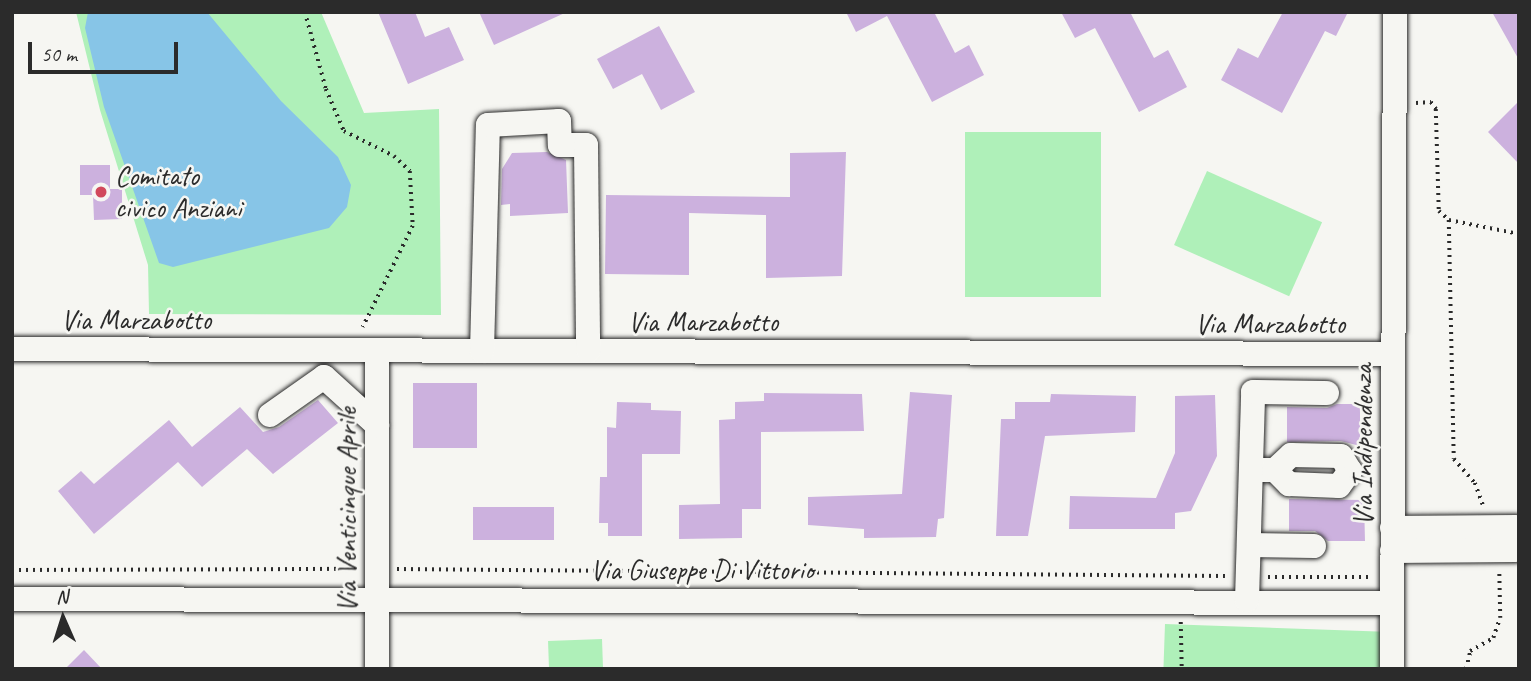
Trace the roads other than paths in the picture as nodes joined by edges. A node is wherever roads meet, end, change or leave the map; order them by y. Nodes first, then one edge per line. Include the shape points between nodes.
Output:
1 (1395, 12) edge
2 (12, 349) edge
3 (370, 350) junction
4 (482, 351) junction
5 (588, 351) junction
6 (1393, 354) junction
7 (1327, 393) dead end
8 (270, 415) dead end
9 (377, 425) junction
10 (1505, 539) road end
11 (1392, 540) junction
12 (1249, 545) junction
13 (1314, 546) dead end
14 (1247, 588) junction
15 (12, 599) edge
16 (378, 600) junction
17 (1392, 603) junction
18 (377, 669) edge
19 (1392, 669) edge

1 - 6 street, Via Indipendenza
2 - 3 street, Via Marzabotto
3 - 4 street, Via Marzabotto
3 - 9 street, Via Venticinque Aprile
4 - 5 street, Via Marzabotto
4 - 5 street via 488,125 559,121 560,145 586,145
5 - 6 street, Via Marzabotto
6 - 11 street, Via Indipendenza
7 - 12 street via 1253,392 1263,470
8 - 9 street via 324,377
9 - 16 street, Via Venticinque Aprile
10 - 11 street
11 - 17 street, Via Indipendenza
12 - 13 street
12 - 14 street
14 - 16 street, Via Giuseppe Di Vittorio
14 - 17 street, Via Giuseppe Di Vittorio
15 - 16 street, Via Giuseppe Di Vittorio
16 - 18 street, Via Venticinque Aprile
17 - 19 street, Via Indipendenza

